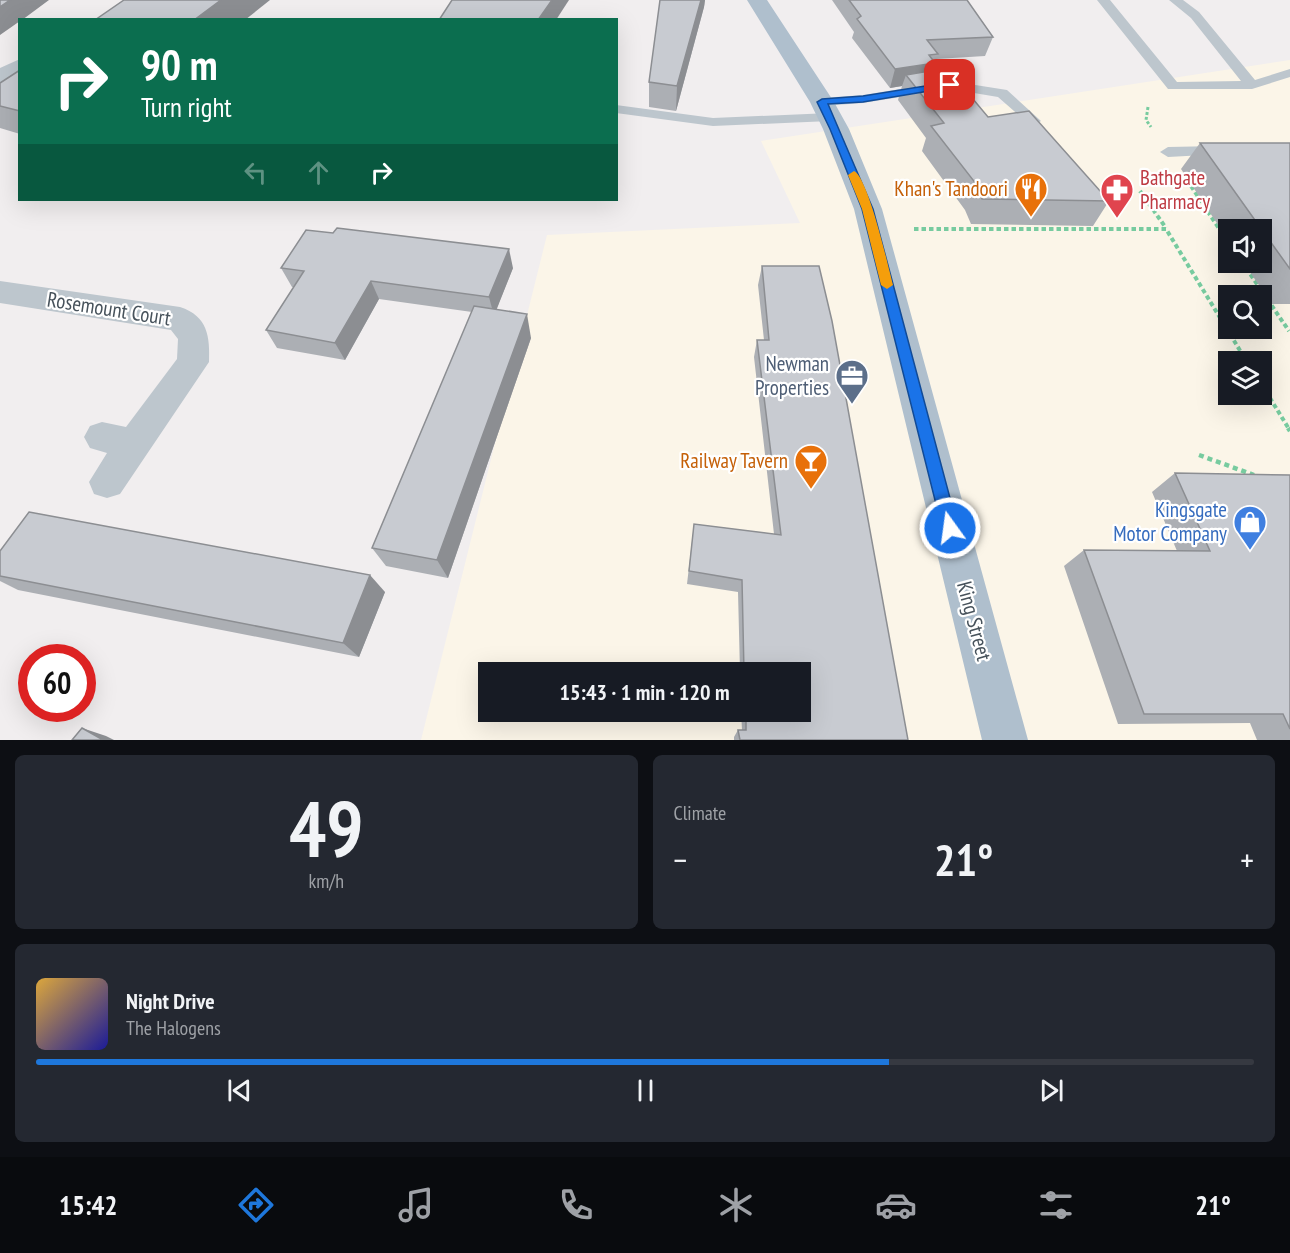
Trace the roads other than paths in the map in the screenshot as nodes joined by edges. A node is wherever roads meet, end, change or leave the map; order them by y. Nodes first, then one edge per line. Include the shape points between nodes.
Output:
1 (757, 0) edge
2 (1103, 0) edge
3 (1175, 0) edge
4 (18, 67) edge
5 (1290, 73) edge
6 (0, 78) edge
7 (1252, 85) junction
8 (618, 109) edge
9 (826, 109) junction
10 (1034, 121) edge
11 (1234, 151) edge
12 (1168, 152) dead end
13 (0, 292) edge
14 (107, 482) dead end
15 (1005, 740) edge

1 - 9 main road, King Street
2 - 7 lane via 1173,86
3 - 7 lane via 1195,15
4 - 6 street
5 - 7 lane
8 - 9 lane via 713,122
9 - 10 lane via 950,85 1002,93
9 - 15 main road, King Street via 868,209
11 - 12 lane
13 - 14 street, Rosemount Court via 180,319 194,336 193,362 118,440

